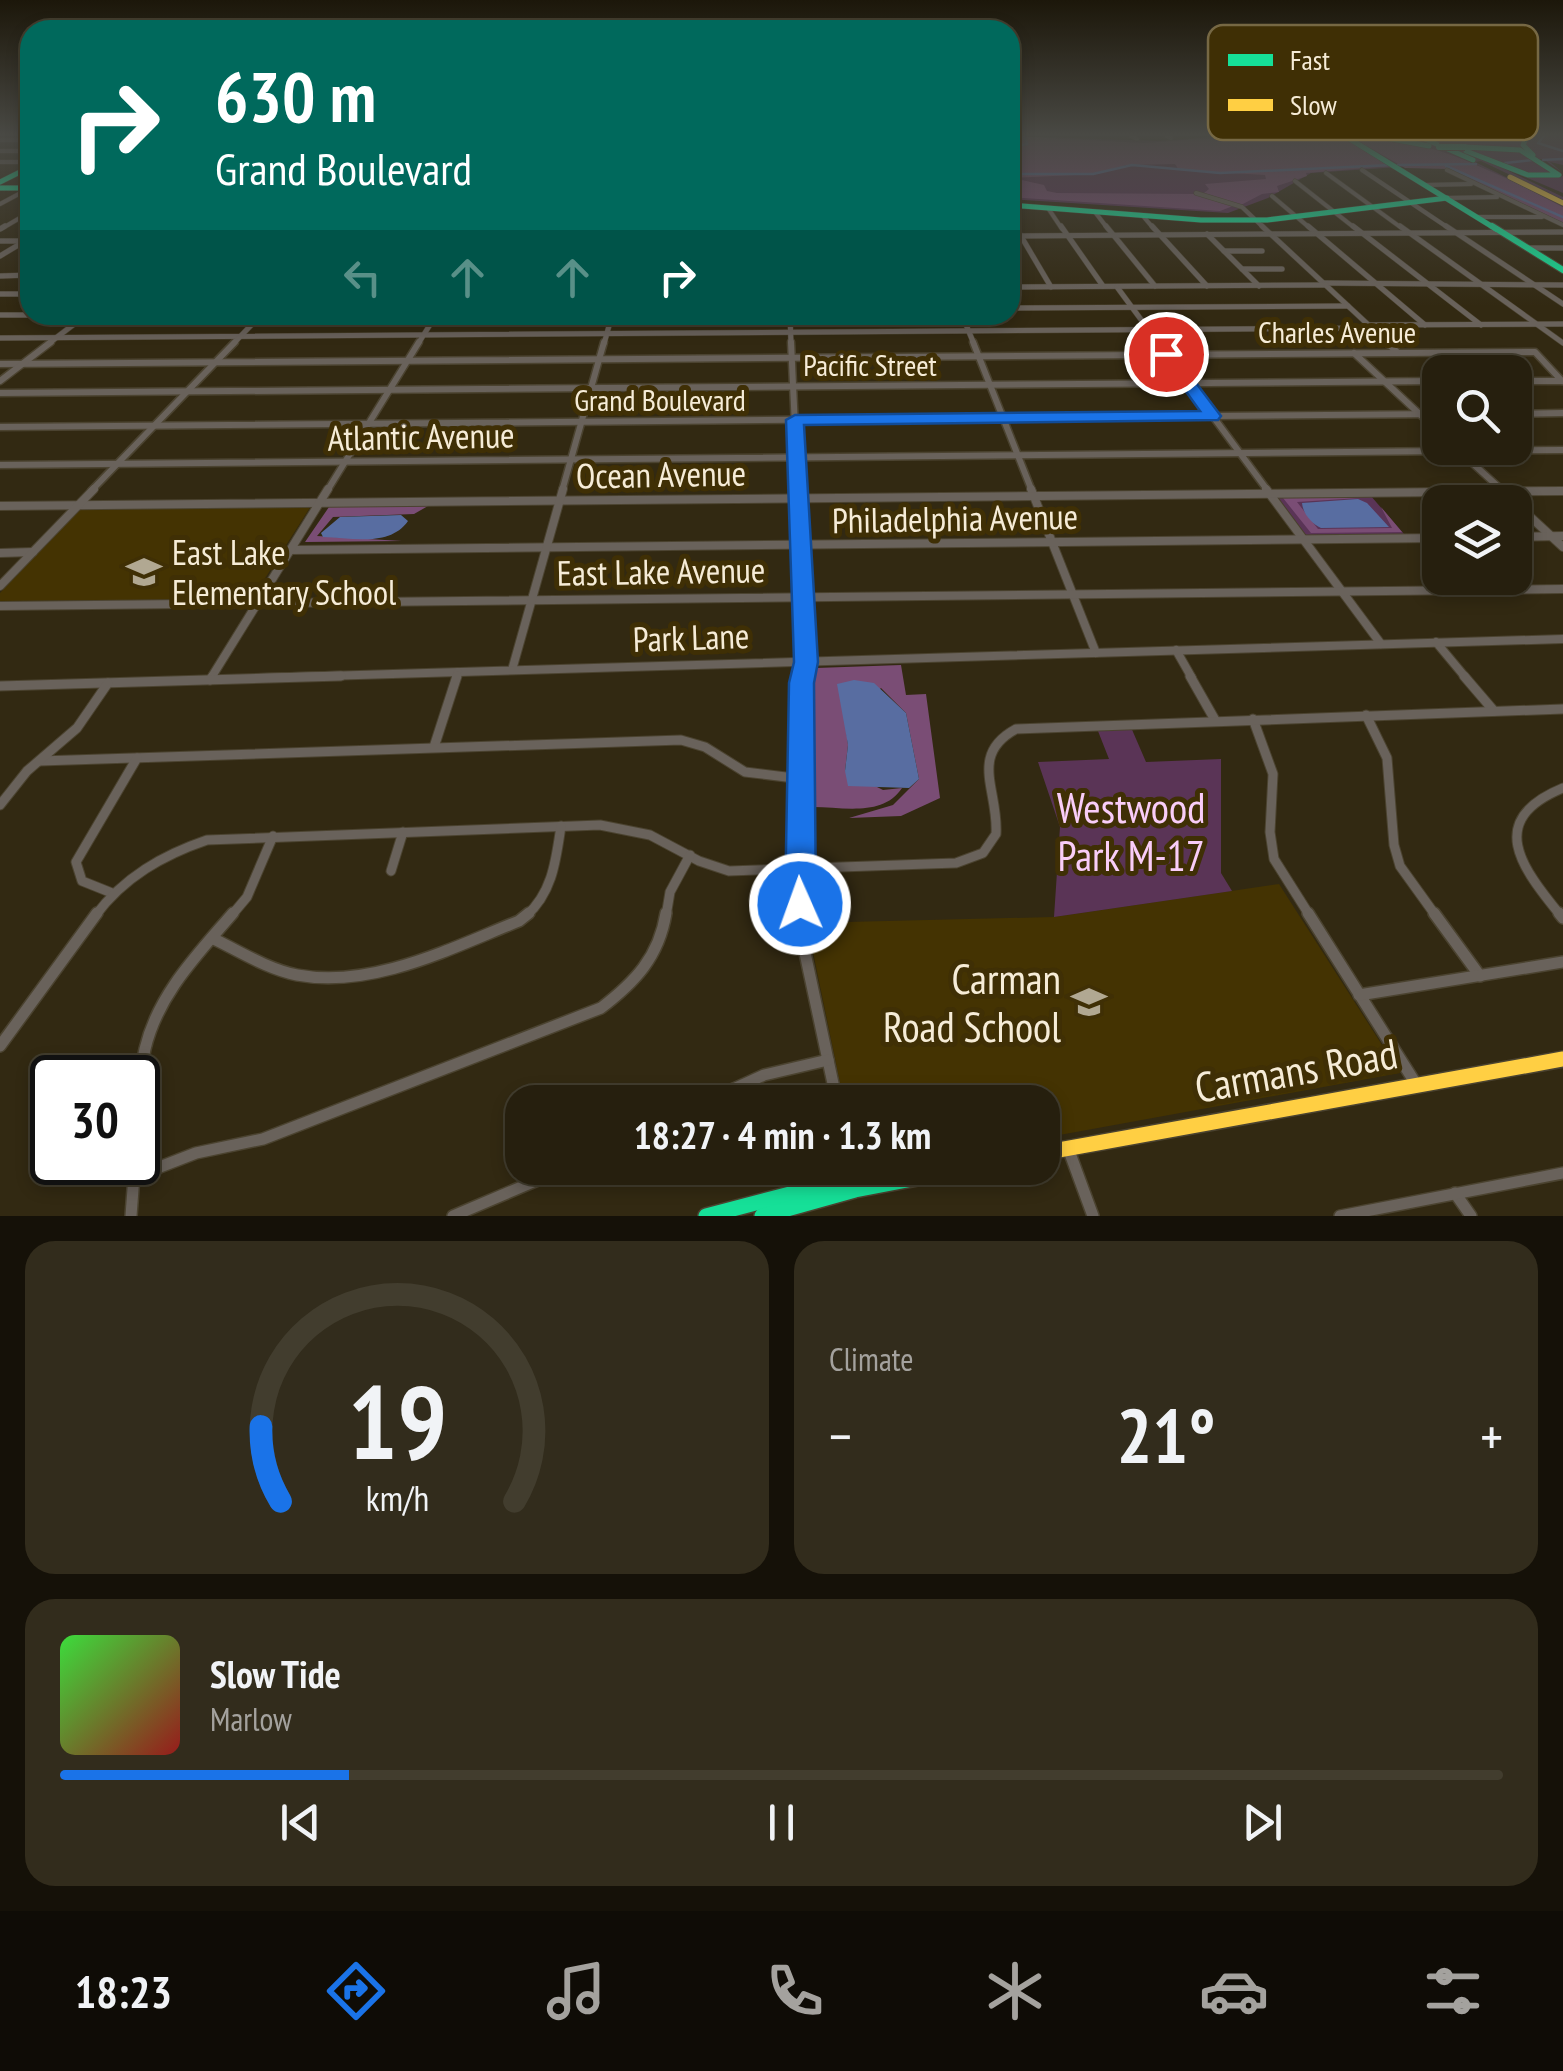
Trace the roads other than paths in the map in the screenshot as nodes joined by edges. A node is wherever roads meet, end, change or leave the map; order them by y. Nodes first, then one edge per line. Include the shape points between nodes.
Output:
1 (1198, 193) edge
2 (1310, 193) edge
3 (1353, 193) edge
4 (1396, 193) edge
5 (1439, 193) edge
6 (1496, 193) edge
7 (1272, 196) dead end
8 (1503, 196) junction
9 (1447, 198) junction
10 (1408, 201) junction
11 (1020, 207) edge
12 (1373, 207) junction
13 (1048, 208) junction
14 (1095, 212) junction
15 (1337, 213) junction
16 (1143, 216) junction
17 (1545, 216) junction
18 (1477, 217) junction
19 (1299, 218) junction
20 (1256, 220) junction
21 (1563, 229) edge
22 (1410, 233) junction
23 (1456, 233) junction
24 (1502, 233) junction
25 (1206, 234) junction
26 (1271, 234) junction
27 (1317, 234) junction
28 (1363, 234) junction
29 (1067, 235) junction
30 (1114, 235) junction
31 (1160, 235) junction
32 (1020, 236) joint
33 (1527, 248) junction
34 (1563, 248) edge
35 (1224, 251) junction
36 (1262, 251) dead end
37 (1242, 269) junction
38 (1282, 269) dead end
39 (1563, 270) edge
40 (1325, 284) junction
41 (1376, 284) junction
42 (1428, 284) junction
43 (1481, 284) junction
44 (1534, 285) junction
45 (1563, 285) edge
46 (1155, 286) junction
47 (1207, 286) junction
48 (1259, 286) junction
49 (1020, 287) edge
50 (1051, 287) junction
51 (1103, 287) junction
52 (1117, 287) junction
53 (1563, 304) edge
54 (1348, 306) junction
55 (1132, 307) junction
56 (1020, 308) edge
57 (1481, 324) junction
58 (1537, 324) junction
59 (1563, 324) edge
60 (73, 325) edge
61 (251, 325) edge
62 (430, 325) edge
63 (609, 325) edge
64 (790, 325) edge
65 (966, 325) edge
66 (1425, 325) junction
67 (1370, 327) junction
68 (1148, 330) junction
69 (968, 331) junction
70 (790, 332) junction
71 (606, 334) junction
72 (424, 335) junction
73 (241, 336) junction
74 (0, 338) edge
75 (56, 338) junction
76 (1563, 343) edge
77 (1354, 353) junction
78 (1398, 353) junction
79 (1166, 354) junction
80 (978, 356) junction
81 (792, 358) junction
82 (599, 359) junction
83 (408, 360) junction
84 (216, 362) junction
85 (0, 364) edge
86 (23, 364) junction
87 (0, 381) edge
88 (1532, 381) edge
89 (1563, 381) edge
90 (1385, 382) junction
91 (1422, 382) edge
92 (1188, 383) junction
93 (990, 385) junction
94 (793, 387) junction
95 (591, 388) junction
96 (390, 390) junction
97 (187, 392) junction
98 (0, 393) edge
99 (1563, 413) edge
100 (1420, 414) joint
101 (1532, 414) edge
102 (1212, 416) junction
103 (1003, 418) junction
104 (795, 420) junction
105 (581, 422) junction
106 (368, 424) junction
107 (154, 426) junction
108 (0, 427) edge
109 (1422, 450) edge
110 (1532, 450) edge
111 (1563, 450) edge
112 (1239, 453) junction
113 (1017, 455) junction
114 (796, 457) junction
115 (570, 460) junction
116 (345, 462) junction
117 (0, 464) edge
118 (118, 464) junction
119 (1475, 465) edge
120 (1497, 485) edge
121 (1563, 490) edge
122 (1532, 491) edge
123 (1422, 492) edge
124 (1268, 494) junction
125 (1033, 496) junction
126 (798, 498) junction
127 (559, 500) junction
128 (320, 503) junction
129 (78, 505) junction
130 (0, 506) edge
131 (1532, 518) edge
132 (1552, 536) junction
133 (1563, 536) edge
134 (1532, 537) edge
135 (1422, 538) edge
136 (1302, 539) junction
137 (1051, 542) junction
138 (801, 544) junction
139 (1563, 546) edge
140 (546, 547) junction
141 (290, 550) junction
142 (0, 552) edge
143 (33, 552) junction
144 (0, 586) edge
145 (1563, 589) edge
146 (1340, 591) junction
147 (1072, 594) junction
148 (803, 597) junction
149 (530, 600) junction
150 (257, 603) junction
151 (0, 606) edge
152 (1563, 638) edge
153 (1436, 642) junction
154 (1381, 644) junction
155 (1176, 650) junction
156 (1096, 653) junction
157 (806, 662) junction
158 (512, 670) junction
159 (458, 672) junction
160 (210, 680) junction
161 (108, 683) junction
162 (0, 686) edge
163 (1563, 708) edge
164 (1494, 711) junction
165 (1366, 715) junction
166 (1253, 719) junction
167 (1215, 720) junction
168 (434, 748) junction
169 (137, 758) junction
170 (40, 762) junction
171 (802, 779) junction
172 (1563, 788) edge
173 (0, 805) edge
174 (561, 826) junction
175 (403, 832) junction
176 (273, 836) junction
177 (690, 855) junction
178 (799, 869) junction
179 (391, 871) dead end
180 (112, 893) junction
181 (1563, 918) edge
182 (212, 938) junction
183 (1563, 962) edge
184 (1480, 976) junction
185 (1359, 996) junction
186 (0, 1043) edge
187 (144, 1055) edge
188 (1563, 1059) edge
189 (828, 1060) junction
190 (1416, 1084) junction
191 (733, 1085) edge
192 (833, 1085) edge
193 (1068, 1148) junction
194 (1060, 1150) edge
195 (160, 1163) edge
196 (1563, 1173) edge
197 (134, 1185) edge
198 (526, 1185) edge
199 (853, 1185) edge
200 (880, 1185) edge
201 (854, 1190) junction
202 (1454, 1194) junction
203 (131, 1216) edge
204 (453, 1216) edge
205 (706, 1216) edge
206 (762, 1216) edge
207 (1094, 1216) edge
208 (1340, 1216) edge
209 (1471, 1216) edge

1 - 20 street via 1238,205
2 - 15 street
3 - 12 street
4 - 10 street
5 - 9 main road
6 - 8 street
7 - 19 street
8 - 9 street
8 - 17 street
9 - 10 main road
9 - 18 main road
10 - 12 main road
10 - 23 street
11 - 13 main road
12 - 15 main road
12 - 22 street
13 - 14 main road
13 - 29 street
14 - 16 main road
14 - 30 street
15 - 19 main road
15 - 28 street
16 - 20 main road
16 - 31 street
17 - 18 street
17 - 21 street
18 - 24 main road
19 - 20 main road
19 - 27 street
20 - 26 street
21 - 24 street
22 - 23 street
22 - 28 street
22 - 43 street
23 - 24 street
23 - 44 street
24 - 33 main road
25 - 26 street
25 - 31 street
25 - 35 street
26 - 27 street
26 - 40 street
27 - 28 street
27 - 41 street
28 - 42 street
29 - 30 street
29 - 32 street
29 - 51 street
30 - 31 street
30 - 46 street
31 - 47 street
32 - 50 street
33 - 34 street
33 - 39 main road
35 - 36 street
35 - 37 street
37 - 38 street
37 - 48 street
40 - 41 street
40 - 48 street
40 - 54 street
41 - 42 street
41 - 66 street
42 - 43 street
42 - 57 street
43 - 44 street
43 - 58 street
44 - 45 street
44 - 53 street
46 - 47 street
46 - 52 street
47 - 48 street
49 - 50 street
50 - 51 street
51 - 52 street
52 - 55 street
54 - 55 street
54 - 67 street
55 - 56 street
55 - 68 street
57 - 58 street
57 - 66 street
58 - 59 street
58 - 76 street
60 - 75 street
61 - 73 street
62 - 72 street
63 - 71 street
64 - 70 street
65 - 69 street
66 - 67 street
67 - 68 street
67 - 78 street
68 - 69 street
68 - 79 street
69 - 70 street
69 - 80 street
70 - 71 street
70 - 81 street
71 - 72 street
71 - 82 street
72 - 73 street
72 - 83 street
73 - 75 street
73 - 84 street
74 - 75 street
75 - 86 street
77 - 78 street, Charles Avenue
77 - 79 street, Charles Avenue
77 - 90 street
78 - 89 street, Charles Avenue via 1535,352
79 - 80 street, Charles Avenue
79 - 92 street
80 - 81 street, Charles Avenue
80 - 93 street
81 - 82 street, Charles Avenue
81 - 94 street
82 - 83 street, Charles Avenue
82 - 95 street
83 - 84 street, Charles Avenue
83 - 96 street
84 - 86 street, Charles Avenue
84 - 97 street
85 - 86 street, Charles Avenue
86 - 87 street
88 - 89 street
90 - 91 street, Pacific Street
90 - 92 street, Pacific Street
90 - 100 street
92 - 93 street, Pacific Street
92 - 102 street
93 - 94 street, Pacific Street
93 - 103 street
94 - 95 street, Pacific Street
94 - 104 street
95 - 96 street, Pacific Street
95 - 105 street
96 - 97 street, Pacific Street
96 - 106 street
97 - 98 street, Pacific Street
97 - 107 street
99 - 101 street
100 - 102 street, Grand Boulevard
102 - 103 street, Grand Boulevard
102 - 112 street
103 - 104 street, Grand Boulevard
103 - 113 street
104 - 105 street, Grand Boulevard
104 - 114 street
105 - 106 street, Grand Boulevard
105 - 115 street
106 - 107 street, Grand Boulevard
106 - 116 street
107 - 108 street, Grand Boulevard
107 - 118 street
109 - 112 street, Atlantic Avenue
110 - 111 street, Atlantic Avenue
112 - 113 street, Atlantic Avenue
112 - 124 street
113 - 114 street, Atlantic Avenue
113 - 125 street
114 - 115 street, Atlantic Avenue
114 - 126 street
115 - 116 street, Atlantic Avenue
115 - 127 street
116 - 118 street, Atlantic Avenue
116 - 128 street
117 - 118 street, Atlantic Avenue
118 - 129 street
119 - 120 street
121 - 122 street, Ocean Avenue
123 - 124 street, Ocean Avenue
124 - 125 street, Ocean Avenue
124 - 136 street
125 - 126 street, Ocean Avenue
125 - 137 street
126 - 127 street, Ocean Avenue
126 - 138 street
127 - 128 street, Ocean Avenue
127 - 140 street
128 - 129 street, Ocean Avenue
128 - 141 street
129 - 130 street, Ocean Avenue
129 - 143 street
131 - 132 street
132 - 133 street
132 - 134 street
132 - 139 street
135 - 136 street, Philadelphia Avenue
136 - 137 street, Philadelphia Avenue
136 - 146 street
137 - 138 street, Philadelphia Avenue
137 - 147 street
138 - 140 street, Philadelphia Avenue
138 - 148 street
140 - 141 street, Philadelphia Avenue
140 - 149 street
141 - 150 street
142 - 143 street
143 - 144 street
145 - 146 street, East Lake Avenue
146 - 147 street, East Lake Avenue
146 - 154 street
147 - 148 street, East Lake Avenue
147 - 156 street
148 - 149 street, East Lake Avenue
148 - 157 street
149 - 150 street, East Lake Avenue
149 - 158 street
150 - 151 street, East Lake Avenue
150 - 160 street
152 - 153 street, Park Lane
153 - 154 street, Park Lane
153 - 164 street
154 - 155 street, Park Lane
155 - 156 street, Park Lane
155 - 167 street
156 - 157 street, Park Lane
157 - 158 street, Park Lane
157 - 171 street
158 - 159 street, Park Lane
159 - 160 street, Park Lane
159 - 168 street
160 - 161 street, Park Lane
161 - 162 street, Park Lane
161 - 170 street via 76,728
163 - 164 street
164 - 165 street
165 - 166 street
165 - 184 street via 1387,758 1400,866
166 - 167 street
166 - 185 street via 1274,774 1274,859
167 - 178 street via 1016,728 997,738 988,755 998,825 983,853 956,863
168 - 169 street
168 - 171 street via 681,740 746,772
169 - 170 street
169 - 180 street via 76,862 83,884
170 - 173 street
171 - 178 street
172 - 181 street via 1532,801 1516,828 1527,872
174 - 175 street
174 - 177 street via 632,830
174 - 182 street via 552,881 531,914 379,970 298,975
175 - 176 street
175 - 179 street
176 - 180 street via 190,845
176 - 182 street via 247,897
177 - 178 street via 729,871
177 - 195 street via 670,892 651,960 601,1008 263,1140
178 - 189 street via 802,939
180 - 186 street
182 - 187 street via 153,1020
183 - 184 street
184 - 185 street
185 - 190 street
188 - 190 main road, Carmans Road
189 - 191 street
189 - 192 street
190 - 193 main road, Carmans Road
193 - 194 main road, Carmans Road
193 - 207 street
196 - 202 street
197 - 203 street
198 - 204 street
199 - 201 street
200 - 201 main road
201 - 205 main road via 817,1187
201 - 206 main road
202 - 208 street
202 - 209 street

